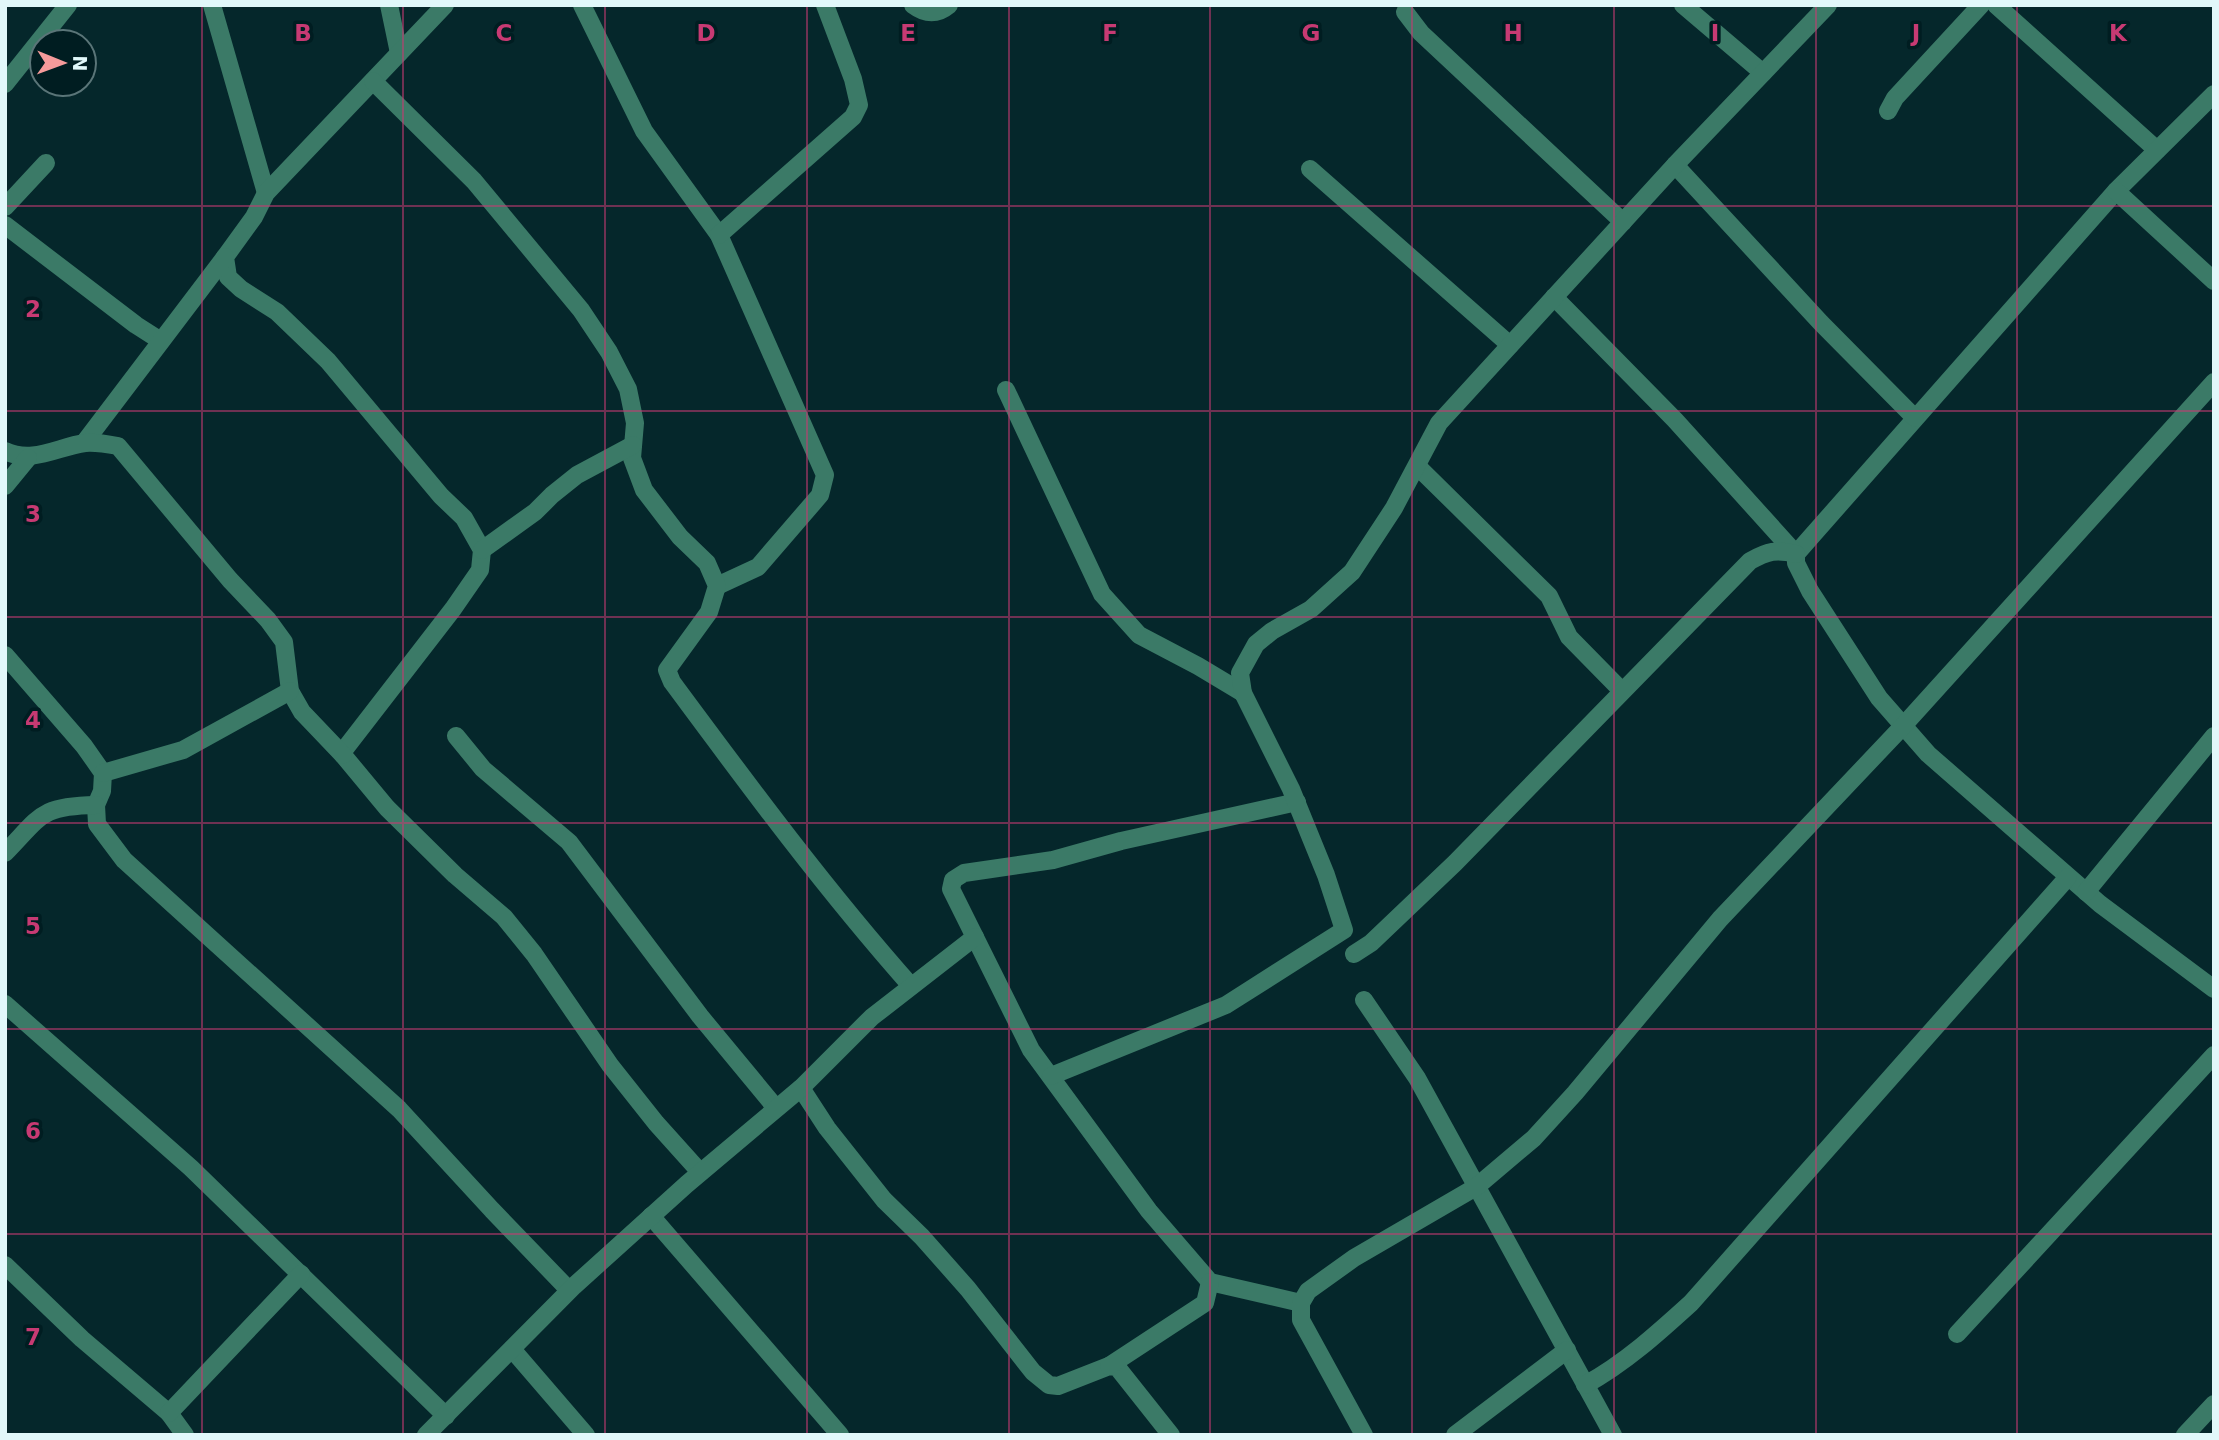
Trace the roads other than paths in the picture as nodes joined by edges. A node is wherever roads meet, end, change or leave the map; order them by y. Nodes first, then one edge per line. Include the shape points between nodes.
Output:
1 (68, 5) edge
2 (212, 5) edge
3 (389, 5) edge
4 (445, 5) edge
5 (582, 5) edge
6 (825, 5) edge
7 (913, 5) edge
8 (949, 5) edge
9 (1683, 5) edge
10 (1828, 5) edge
11 (1981, 5) edge
12 (1996, 5) edge
13 (1405, 12) dead end
14 (399, 53) junction
15 (1763, 73) junction
16 (373, 81) junction
17 (5, 84) edge
18 (2214, 94) edge
19 (1888, 111) dead end
20 (2157, 149) junction
21 (46, 163) dead end
22 (1675, 165) junction
23 (1310, 169) dead end
24 (2116, 191) junction
25 (266, 192) junction
26 (5, 207) edge
27 (1623, 222) junction
28 (5, 225) edge
29 (719, 235) junction
30 (225, 257) junction
31 (2214, 281) edge
32 (1554, 297) junction
33 (161, 341) junction
34 (1510, 345) junction
35 (2214, 382) edge
36 (1006, 390) dead end
37 (1915, 418) junction
38 (84, 443) junction
39 (634, 445) junction
40 (5, 451) edge
41 (28, 458) junction
42 (1417, 466) junction
43 (5, 486) edge
44 (482, 550) junction
45 (1796, 554) junction
46 (717, 586) junction
47 (5, 655) edge
48 (290, 691) junction
49 (1622, 691) junction
50 (1243, 693) junction
51 (1903, 726) junction
52 (456, 736) dead end
53 (2214, 736) edge
54 (343, 755) junction
55 (103, 773) junction
56 (1297, 802) junction
57 (96, 805) junction
58 (5, 853) edge
59 (2068, 877) junction
60 (2085, 892) junction
61 (975, 937) junction
62 (1354, 954) dead end
63 (911, 986) junction
64 (2214, 989) edge
65 (1364, 1000) dead end
66 (5, 1004) edge
67 (2214, 1055) edge
68 (1051, 1076) junction
69 (801, 1087) junction
70 (776, 1108) junction
71 (700, 1172) junction
72 (1476, 1187) junction
73 (651, 1216) junction
74 (5, 1265) edge
75 (301, 1274) junction
76 (1210, 1282) junction
77 (569, 1290) junction
78 (1301, 1303) junction
79 (1957, 1334) dead end
80 (512, 1349) junction
81 (1567, 1350) junction
82 (1110, 1366) junction
83 (1586, 1385) junction
84 (2214, 1404) edge
85 (169, 1413) junction
86 (446, 1416) junction
87 (186, 1435) edge
88 (426, 1435) edge
89 (586, 1435) edge
90 (840, 1435) edge
91 (1171, 1435) edge
92 (1364, 1435) edge
93 (1455, 1435) edge
94 (1613, 1435) edge
95 (2185, 1435) edge

1 - 17 street
2 - 25 street
3 - 14 street
4 - 14 street
5 - 29 street via 644,131
6 - 29 street via 859,105 853,117
7 - 8 street via 933,13
9 - 15 street
10 - 15 street
11 - 19 street
12 - 20 street
13 - 27 street via 1421,33
14 - 16 street
15 - 22 street
16 - 25 street
16 - 39 street via 474,181 581,310 628,389
18 - 20 street
20 - 24 street
21 - 26 street
22 - 27 street
22 - 37 street
23 - 34 street
24 - 31 street
24 - 37 street
25 - 30 street
27 - 32 street
28 - 33 street
29 - 46 street via 825,475 820,495 758,567
30 - 33 street
30 - 44 street via 228,277 276,312 328,361 464,518
32 - 34 street
32 - 45 street via 1675,420
33 - 38 street
34 - 42 street via 1439,423
35 - 51 street
36 - 50 street via 1102,594 1139,635
37 - 45 street
38 - 41 street
38 - 48 street via 118,446 268,620 284,642
39 - 44 street via 577,475
39 - 46 street via 632,458 644,490 707,563
40 - 41 street
41 - 43 street
42 - 49 street via 1549,596 1569,637
42 - 50 street via 1352,572 1311,609 1256,644 1240,673
44 - 54 street via 480,570
45 - 49 street via 1779,550 1750,561
45 - 51 street via 1810,591 1879,698
46 - 63 street via 709,612 667,670 672,682 780,828
47 - 55 street
48 - 54 street via 302,712
48 - 55 street via 183,750
49 - 62 street via 1455,863
50 - 56 street
51 - 59 street via 1928,754
51 - 72 street via 1720,919 1534,1138
52 - 70 street via 482,769 569,842
53 - 60 street
54 - 71 street via 387,808 504,917 610,1065
55 - 57 street
56 - 61 street via 1053,860 958,874 951,889
56 - 68 street via 1344,930 1226,1006
57 - 58 street via 53,808 34,821
57 - 77 street via 97,824 124,860 399,1109
59 - 60 street
59 - 83 street via 1691,1303 1612,1370
60 - 64 street
61 - 63 street
61 - 68 street via 1031,1049
63 - 69 street via 872,1017
65 - 72 street via 1417,1078
66 - 75 street via 191,1168
67 - 79 street
68 - 76 street via 1149,1211
69 - 70 street
69 - 82 street via 859,1172 968,1289 1033,1372 1049,1385 1058,1386
70 - 71 street
71 - 73 street
72 - 78 street via 1354,1258 1308,1291
72 - 81 street
73 - 77 street
73 - 90 street
74 - 85 street
75 - 85 street
75 - 86 street
76 - 78 street
76 - 82 street via 1205,1303
77 - 80 street
78 - 92 street via 1301,1320
80 - 86 street
80 - 89 street
81 - 83 street
81 - 93 street
82 - 91 street via 1123,1373
83 - 94 street
84 - 95 street
85 - 87 street
86 - 88 street

